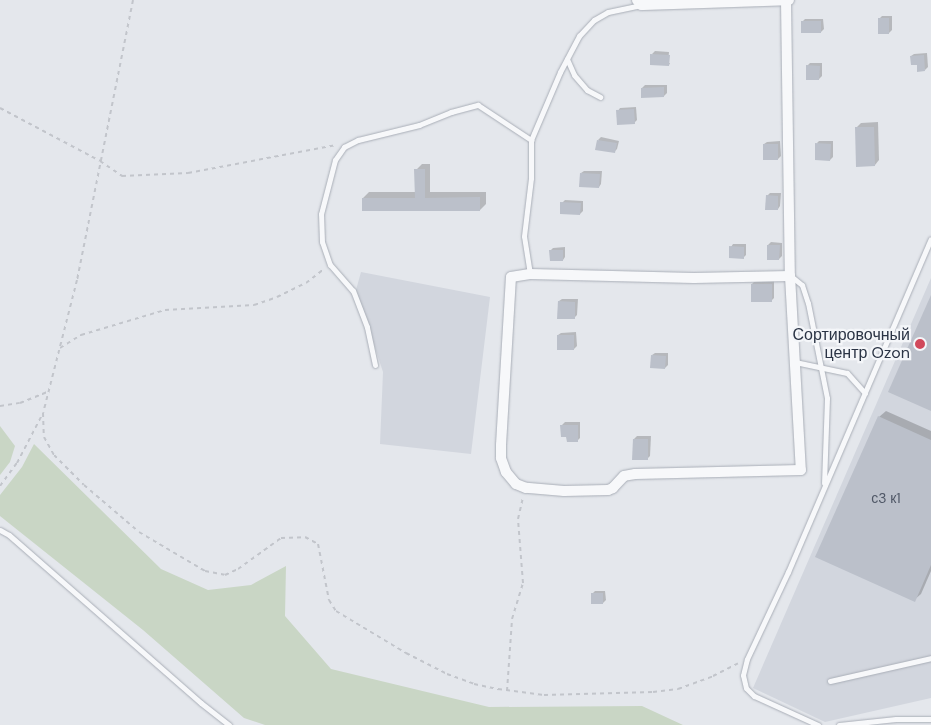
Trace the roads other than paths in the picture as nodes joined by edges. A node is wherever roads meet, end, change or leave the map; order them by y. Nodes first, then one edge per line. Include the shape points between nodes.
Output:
1 (787, 0) edge
2 (639, 2) edge
3 (567, 59) junction
4 (600, 97) dead end
5 (531, 140) junction
6 (931, 239) edge
7 (530, 274) junction
8 (790, 276) junction
9 (795, 362) junction
10 (375, 365) dead end
11 (820, 367) junction
12 (864, 393) junction
13 (823, 491) junction
14 (0, 530) edge
15 (931, 658) edge
16 (830, 681) dead end
17 (931, 719) edge
18 (230, 725) edge
19 (818, 725) edge
20 (839, 725) edge

1 - 2 street
1 - 8 street
2 - 3 lane via 594,20 579,36
3 - 4 lane via 574,75 587,90
3 - 5 lane
5 - 7 lane via 531,178 524,236
5 - 10 lane via 478,105 344,147 335,160 321,214 322,242 330,265 353,291 367,327
6 - 12 lane
7 - 8 street via 694,278
7 - 9 street via 511,277 501,445 506,472 516,484 526,488 608,490 624,476 635,474 801,470
8 - 9 street
8 - 11 lane via 802,284
9 - 11 lane
11 - 12 lane via 847,373
11 - 13 lane via 827,398
12 - 13 lane
13 - 19 lane via 747,659 744,675 746,688 754,696
14 - 18 lane
15 - 16 lane
17 - 20 lane

